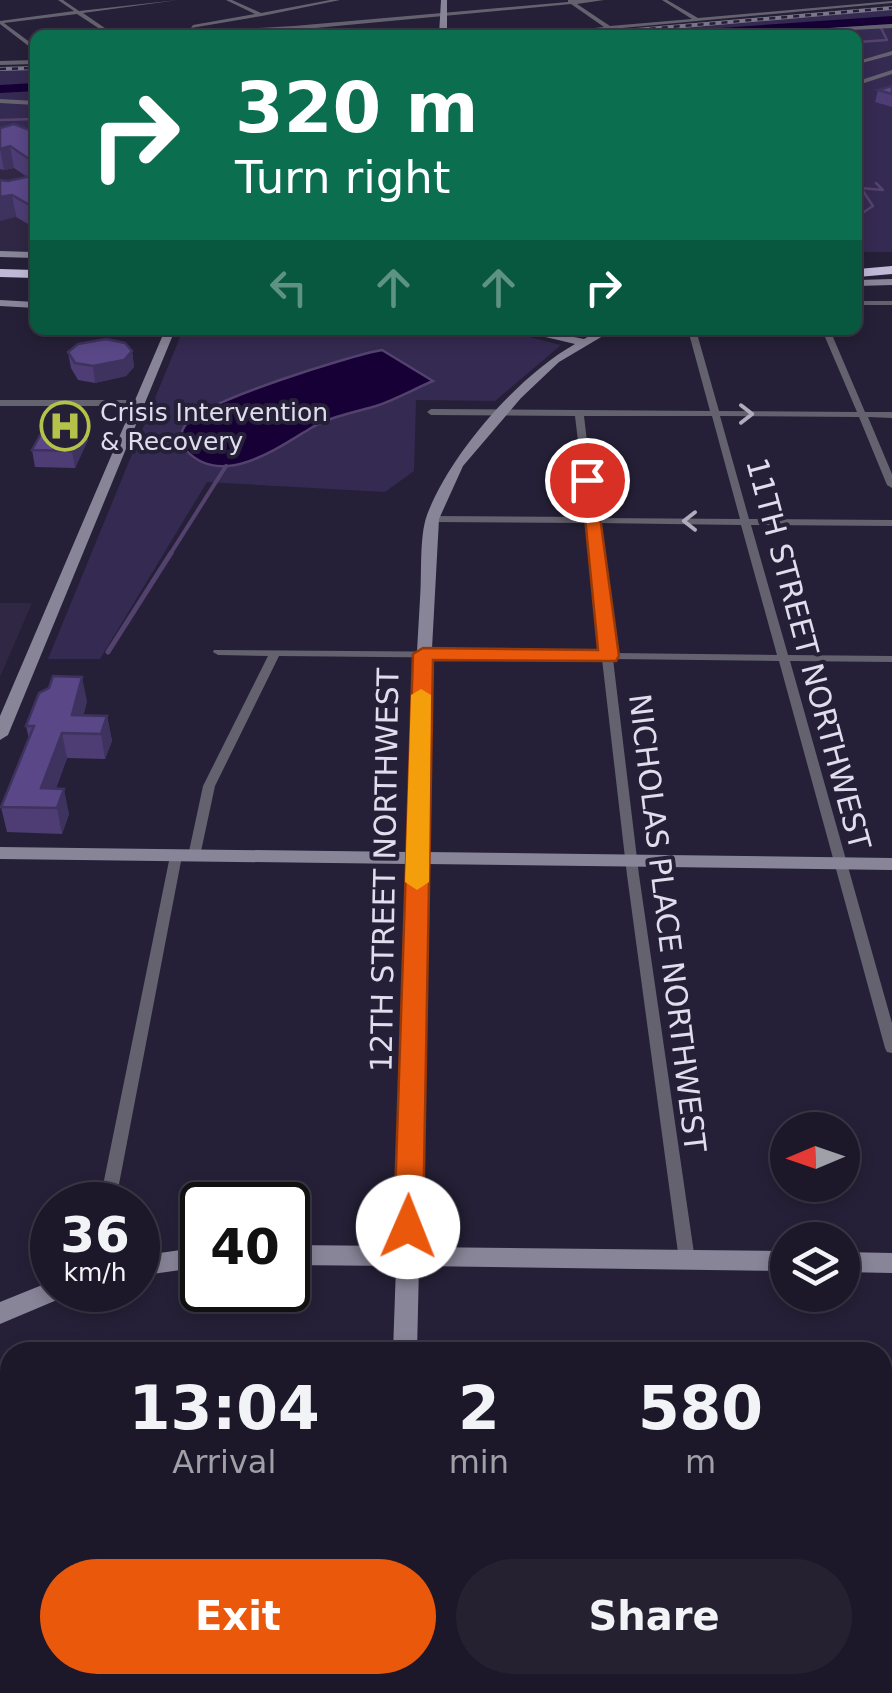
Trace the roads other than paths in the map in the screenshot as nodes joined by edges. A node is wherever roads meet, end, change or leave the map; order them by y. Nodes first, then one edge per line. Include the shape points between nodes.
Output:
1 (60, 0) edge
2 (176, 0) edge
3 (228, 0) edge
4 (338, 0) edge
5 (444, 0) edge
6 (602, 0) edge
7 (664, 0) edge
8 (809, 0) edge
9 (569, 1) edge
10 (892, 2) edge
11 (825, 8) junction
12 (78, 12) junction
13 (444, 14) junction
14 (260, 15) junction
15 (696, 20) junction
16 (0, 22) edge
17 (892, 26) edge
18 (609, 28) junction
19 (105, 30) edge
20 (163, 30) edge
21 (284, 30) edge
22 (304, 30) edge
23 (443, 30) edge
24 (586, 30) edge
25 (828, 30) edge
26 (30, 38) edge
27 (21, 39) junction
28 (30, 45) edge
29 (892, 54) edge
30 (30, 62) edge
31 (862, 62) edge
32 (0, 63) edge
33 (892, 72) edge
34 (862, 82) edge
35 (0, 101) edge
36 (30, 103) edge
37 (0, 254) edge
38 (30, 254) edge
39 (862, 260) edge
40 (892, 260) edge
41 (892, 270) edge
42 (862, 272) edge
43 (0, 273) edge
44 (30, 274) edge
45 (892, 282) edge
46 (0, 283) edge
47 (862, 283) edge
48 (30, 284) edge
49 (0, 303) edge
50 (862, 303) edge
51 (892, 303) edge
52 (30, 304) edge
53 (168, 335) edge
54 (546, 335) edge
55 (597, 335) edge
56 (693, 335) edge
57 (828, 335) edge
58 (582, 342) junction
59 (0, 403) edge
60 (140, 403) junction
61 (431, 412) dead end
62 (502, 412) junction
63 (578, 412) junction
64 (716, 414) junction
65 (862, 415) junction
66 (892, 415) edge
67 (892, 485) edge
68 (432, 519) junction
69 (591, 520) junction
70 (744, 521) junction
71 (892, 522) edge
72 (218, 652) dead end
73 (275, 653) junction
74 (423, 654) junction
75 (609, 656) junction
76 (782, 658) junction
77 (892, 659) edge
78 (0, 735) edge
79 (0, 854) edge
80 (185, 856) junction
81 (418, 859) junction
82 (632, 861) junction
83 (840, 863) junction
84 (892, 864) edge
85 (892, 1048) edge
86 (112, 1182) edge
87 (310, 1255) edge
88 (408, 1257) junction
89 (687, 1260) junction
90 (770, 1262) edge
91 (860, 1262) edge
92 (892, 1263) edge
93 (30, 1301) edge
94 (0, 1313) edge
95 (405, 1342) edge

1 - 12 street
2 - 12 street
3 - 14 street
4 - 14 street
5 - 13 street
6 - 9 street
7 - 15 street
8 - 11 street
9 - 13 street
9 - 18 street
10 - 11 street
11 - 15 street
12 - 16 street
12 - 19 street
13 - 22 street
13 - 23 street
14 - 20 street
14 - 21 street
15 - 18 street
16 - 27 street
17 - 25 street
18 - 24 street
26 - 27 street
27 - 28 street
29 - 31 street
30 - 32 street
33 - 34 street
35 - 36 street
37 - 38 street
39 - 40 highway
41 - 42 highway
43 - 44 highway
45 - 47 street
46 - 48 highway
49 - 52 street
50 - 51 street
53 - 60 street
54 - 58 street
55 - 58 street, 12TH STREET NORTHWEST
56 - 64 street, 11TH STREET NORTHWEST
57 - 65 street
58 - 62 street, 12TH STREET NORTHWEST
59 - 60 street
60 - 78 street
61 - 62 street
62 - 63 street
62 - 68 street, 12TH STREET NORTHWEST via 457,465
63 - 64 street
63 - 69 street, NICHOLAS PLACE NORTHWEST
64 -> 65 street
64 - 70 street, 11TH STREET NORTHWEST
65 - 66 street
65 - 67 street
68 - 69 street
68 - 74 street, 12TH STREET NORTHWEST
70 -> 69 street
69 - 75 street, NICHOLAS PLACE NORTHWEST
70 - 71 street
70 - 76 street, 11TH STREET NORTHWEST
72 - 73 street
73 - 74 street
73 - 80 street via 209,786
74 - 75 street
74 - 81 street, 12TH STREET NORTHWEST
75 - 76 street
75 - 82 street, NICHOLAS PLACE NORTHWEST
76 - 77 street
76 - 83 street, 11TH STREET NORTHWEST
79 - 80 street
80 - 81 street
80 - 86 street
81 - 82 street
81 - 88 street, 12TH STREET NORTHWEST
82 - 83 street
82 - 89 street, NICHOLAS PLACE NORTHWEST
83 - 84 street
83 - 85 street, 11TH STREET NORTHWEST
87 - 88 street
88 - 89 street
88 - 95 street, 12TH STREET NORTHWEST
89 - 90 street
91 - 92 street
93 - 94 street

